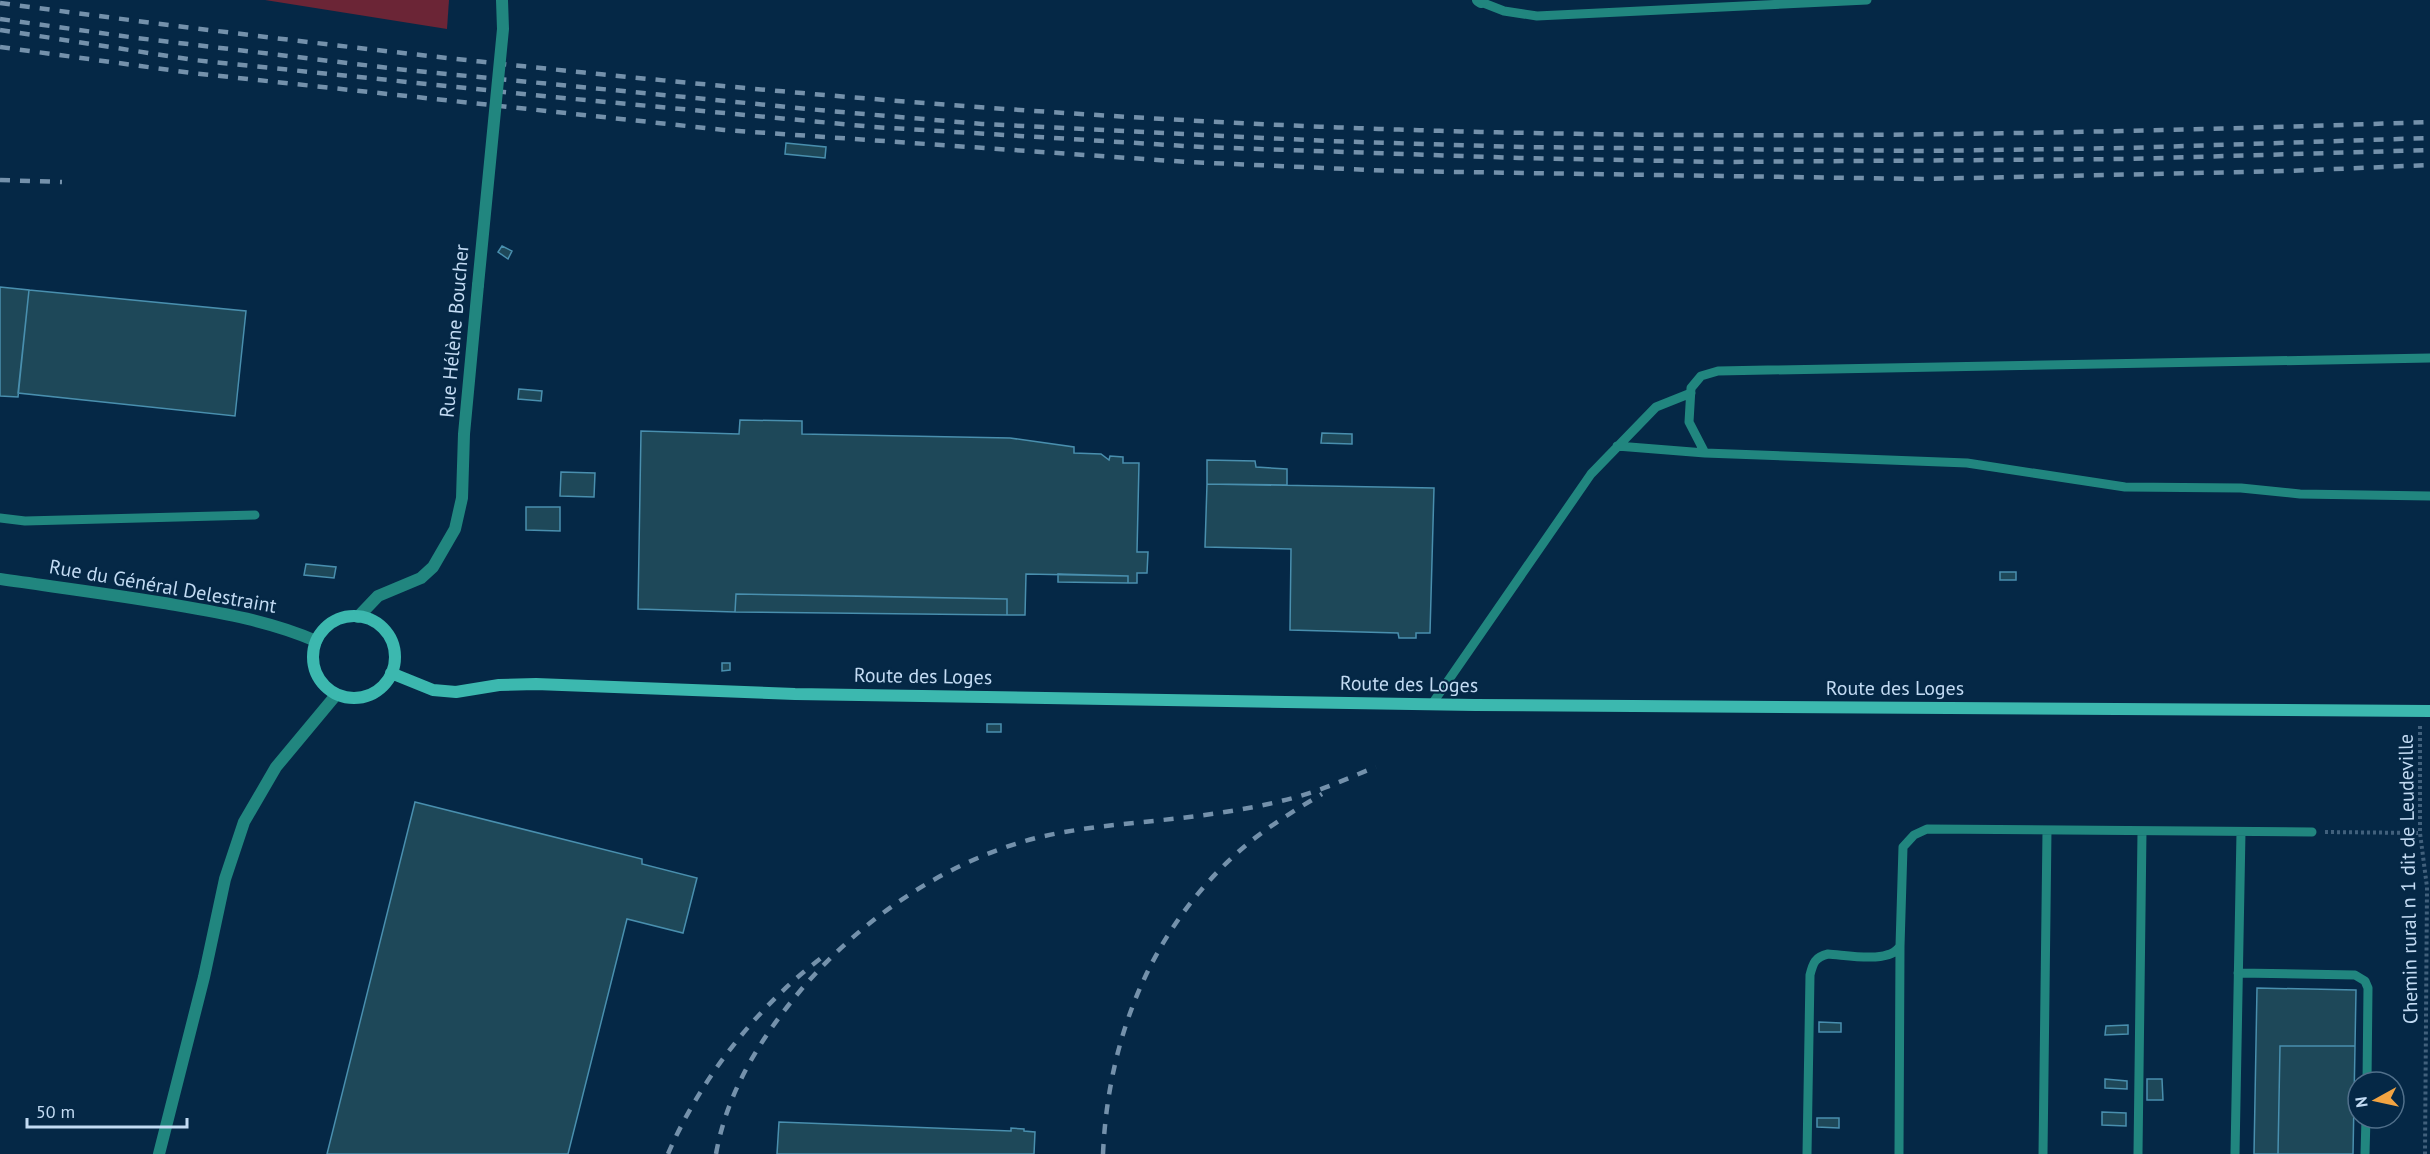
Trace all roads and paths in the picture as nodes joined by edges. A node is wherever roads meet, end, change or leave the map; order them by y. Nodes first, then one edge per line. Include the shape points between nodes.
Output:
1 (502, 0) edge
2 (1866, 0) edge
3 (1480, 1) edge
4 (2430, 358) edge
5 (1691, 393) junction
6 (1617, 446) junction
7 (1705, 453) junction
8 (2430, 490) edge
9 (2394, 496) junction
10 (2430, 496) edge
11 (255, 515) dead end
12 (0, 518) edge
13 (0, 579) edge
14 (358, 617) junction
15 (316, 641) junction
16 (391, 673) junction
17 (336, 695) junction
18 (1432, 704) junction
19 (2425, 711) edge
20 (2047, 830) junction
21 (2142, 831) junction
22 (2241, 832) junction
23 (2312, 832) joint
24 (2420, 833) junction
25 (1900, 946) junction
26 (2238, 973) junction
27 (2367, 1070) edge
28 (2366, 1130) edge
29 (159, 1154) edge
30 (1807, 1154) edge
31 (1899, 1154) edge
32 (2043, 1154) edge
33 (2138, 1154) edge
34 (2235, 1154) edge
35 (2365, 1154) edge
36 (2425, 1154) edge

1 - 14 street, Rue Hélène Boucher, bridge via 503,29 464,434 462,498 454,529 433,567 421,578 378,596
2 - 3 lane via 1537,16 1504,11
4 - 5 lane via 1718,371 1701,376
5 - 6 lane via 1656,407
5 - 7 lane via 1689,422
6 - 7 lane
6 - 18 lane via 1580,489
7 - 9 lane via 1967,463 2125,487
8 - 9 lane
9 - 10 lane
11 - 12 lane via 25,521
13 - 15 street, Rue du Général Delestraint via 247,618
14 - 15 street via 340,619 323,630
14 - 16 street via 383,628 393,645
15 - 17 street via 313,663 317,676
16 - 17 street via 376,692 356,699
16 - 18 street, Route des Loges via 433,690 456,692 536,684 795,694
17 - 29 street via 276,767 244,822 225,879
18 - 19 street, Route des Loges
19 - 24 path, Chemin rural n 1 dit de Leudeville
20 - 21 lane
20 - 25 lane via 1927,829 1914,835 1904,847
20 - 32 lane
21 - 22 lane
21 - 33 lane
22 - 23 lane
22 - 26 lane
23 - 24 path
24 - 36 path, Chemin rural n 1 dit de Leudeville via 2427,887
25 - 30 lane via 1886,957 1828,954 1813,963
25 - 31 lane
26 - 27 lane via 2355,975 2365,981
26 - 34 lane
28 - 35 lane

